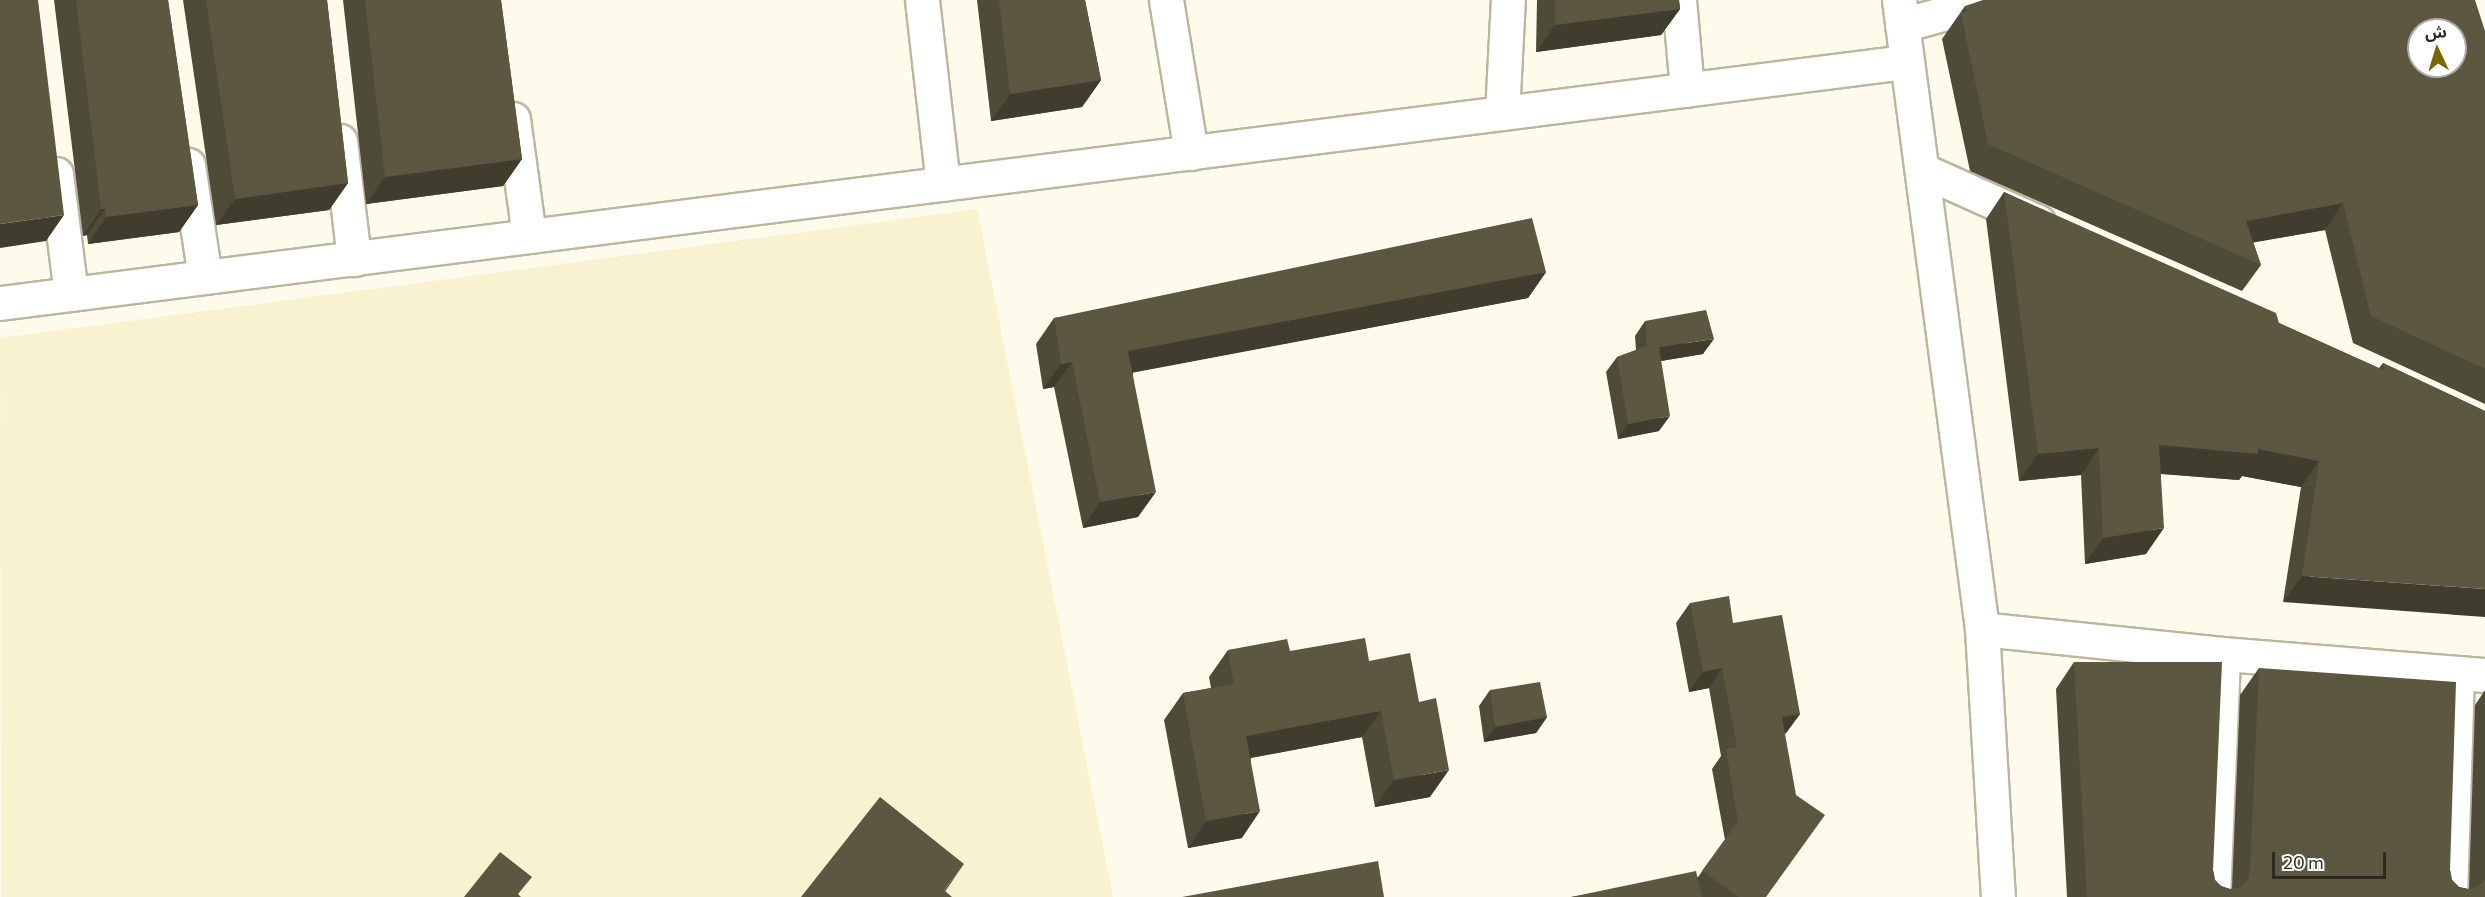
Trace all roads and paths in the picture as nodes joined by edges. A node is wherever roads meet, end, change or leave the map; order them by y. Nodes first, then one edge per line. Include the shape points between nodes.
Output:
1 (922, 0) edge
2 (1166, 0) edge
3 (1508, 0) edge
4 (1678, 0) edge
5 (1993, 0) edge
6 (1900, 13) edge
7 (1906, 62) junction
8 (1687, 90) junction
9 (510, 94) edge
10 (336, 106) edge
11 (1502, 113) junction
12 (184, 139) edge
13 (52, 141) edge
14 (1191, 153) junction
15 (1922, 170) junction
16 (943, 184) junction
17 (2062, 232) edge
18 (529, 236) junction
19 (354, 259) junction
20 (205, 277) junction
21 (71, 294) junction
22 (0, 303) edge
23 (1982, 629) junction
24 (2223, 654) junction
25 (2471, 674) edge
26 (1998, 897) edge
27 (2213, 897) edge
28 (2450, 897) edge

1 - 16 street
2 - 14 street
3 - 11 street
4 - 8 street
5 - 6 street
6 - 7 street
7 - 8 street
7 - 15 street
8 - 11 street
9 - 18 street
10 - 19 street
11 - 14 street
12 - 20 street
13 - 21 street
14 - 16 street
15 - 17 street
15 - 23 street
16 - 18 street
18 - 19 street
19 - 20 street
20 - 21 street
21 - 22 street
23 - 24 street
23 - 26 street
24 - 25 street
24 - 27 street
25 - 28 street

